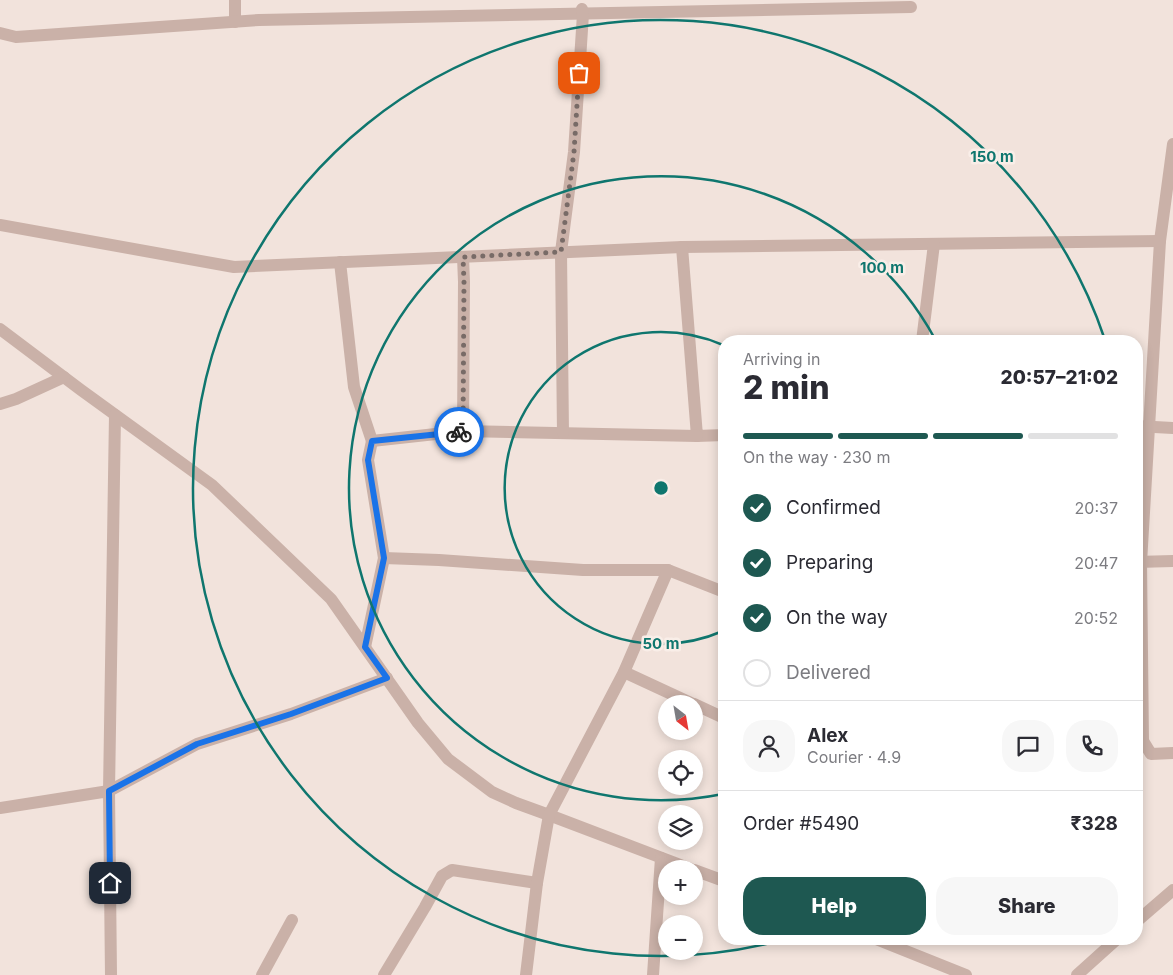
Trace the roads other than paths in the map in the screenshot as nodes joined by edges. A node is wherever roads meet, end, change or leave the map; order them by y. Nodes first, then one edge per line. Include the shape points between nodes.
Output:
1 (235, 0) edge
2 (746, 5) edge
3 (911, 7) dead end
4 (582, 11) junction
5 (234, 22) junction
6 (0, 33) edge
7 (1173, 144) edge
8 (0, 225) edge
9 (1160, 241) junction
10 (934, 244) junction
11 (682, 247) junction
12 (561, 252) junction
13 (463, 257) junction
14 (340, 262) junction
15 (0, 329) edge
16 (923, 335) edge
17 (64, 377) junction
18 (0, 404) edge
19 (115, 415) junction
20 (1143, 426) edge
21 (1173, 428) edge
22 (463, 431) junction
23 (563, 433) junction
24 (718, 435) edge
25 (696, 436) junction
26 (372, 441) junction
27 (384, 558) junction
28 (1173, 561) edge
29 (1143, 562) edge
30 (668, 570) junction
31 (718, 590) edge
32 (365, 647) junction
33 (624, 672) junction
34 (387, 678) junction
35 (674, 695) edge
36 (703, 708) edge
37 (718, 715) edge
38 (1143, 741) edge
39 (1173, 754) edge
40 (109, 791) junction
41 (0, 808) edge
42 (549, 815) junction
43 (661, 858) junction
44 (667, 860) edge
45 (703, 873) edge
46 (718, 879) edge
47 (537, 883) junction
48 (1170, 896) edge
49 (1143, 917) edge
50 (292, 920) dead end
51 (891, 945) edge
52 (1111, 945) edge
53 (111, 975) edge
54 (262, 975) edge
55 (384, 975) edge
56 (526, 975) edge
57 (653, 975) edge
58 (966, 975) edge
59 (1077, 975) edge

1 - 5 street
2 - 3 street
2 - 4 street
4 - 5 street
4 - 12 street via 574,152
5 - 6 street via 16,37
7 - 9 street
8 - 14 street via 234,267
9 - 10 street
9 - 20 street
10 - 11 street
10 - 16 street
11 - 12 street
11 - 25 street
12 - 13 street
12 - 23 street
13 - 14 street
13 - 22 street
14 - 26 street via 354,387
15 - 17 street
17 - 18 street via 16,400
17 - 19 street
19 - 32 street via 212,485 331,600
19 - 40 street
20 - 21 street
22 - 23 street
22 - 26 street
23 - 25 street
24 - 25 street
26 - 27 street via 368,460
27 - 30 street via 583,570
27 - 32 street
28 - 29 street
30 - 31 street
30 - 33 street
32 - 34 street
33 - 35 street
33 - 42 street
34 - 40 street via 291,714 197,744
34 - 42 street via 448,759 492,792
36 - 37 street
38 - 39 street via 1151,754
40 - 41 street
40 - 53 street
42 - 43 street
42 - 47 street
43 - 44 street
43 - 57 street
45 - 46 street
47 - 55 street via 452,870 442,876
47 - 56 street
48 - 49 street
50 - 54 street
51 - 58 street
52 - 59 street

